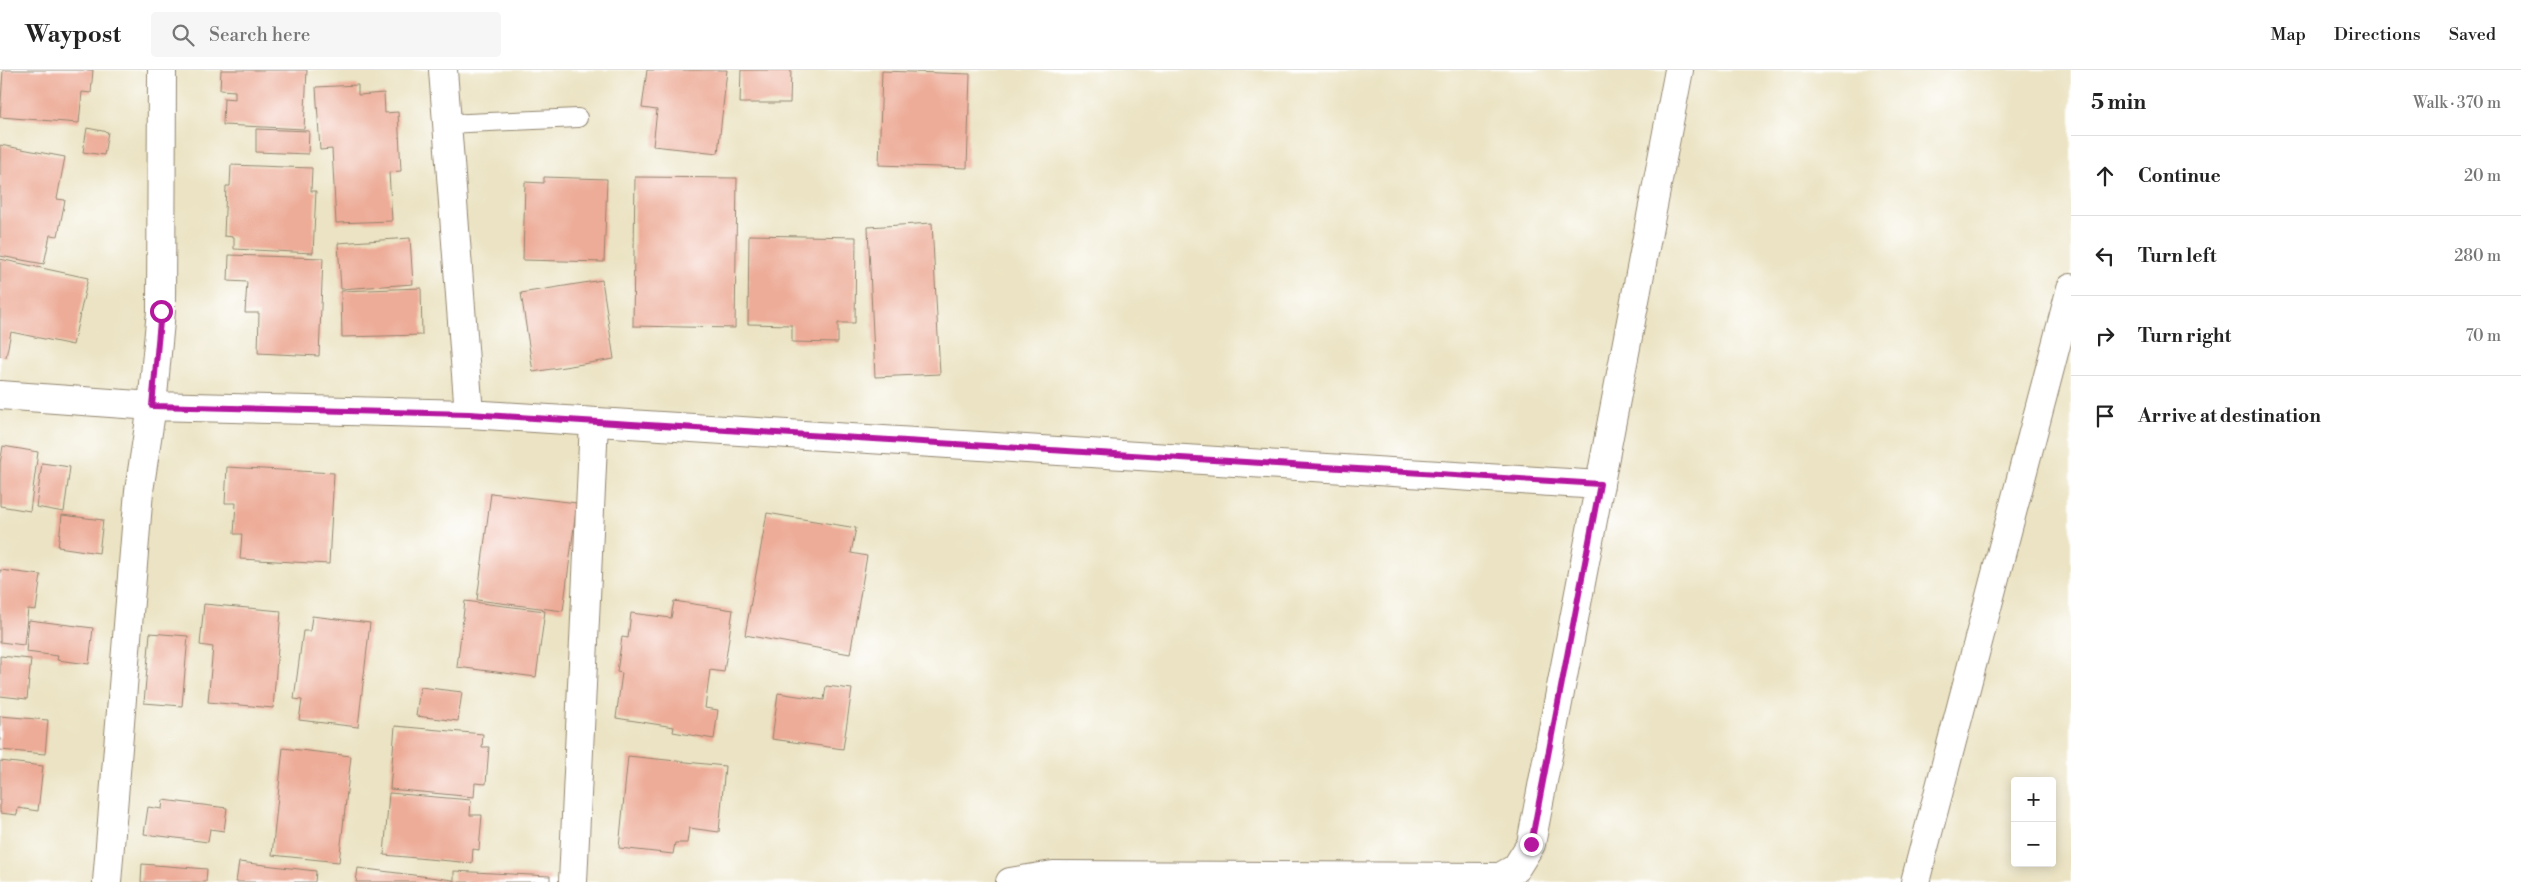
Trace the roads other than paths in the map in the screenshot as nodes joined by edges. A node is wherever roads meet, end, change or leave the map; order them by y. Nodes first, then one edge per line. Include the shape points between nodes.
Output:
1 (162, 70) edge
2 (443, 70) edge
3 (1679, 70) edge
4 (578, 118) dead end
5 (447, 124) junction
6 (2071, 288) edge
7 (0, 395) edge
8 (152, 406) junction
9 (469, 414) junction
10 (594, 422) junction
11 (1600, 484) junction
12 (107, 882) edge
13 (573, 882) edge
14 (1010, 882) edge
15 (1915, 882) edge

1 - 8 street via 161,311
2 - 5 street
3 - 11 street
4 - 5 lane
5 - 9 street
6 - 15 street
7 - 8 street
8 - 9 street
8 - 12 street via 139,491
9 - 10 street
10 - 11 street
10 - 13 street
11 - 14 street via 1531,844 1516,868 1500,878 1053,875

